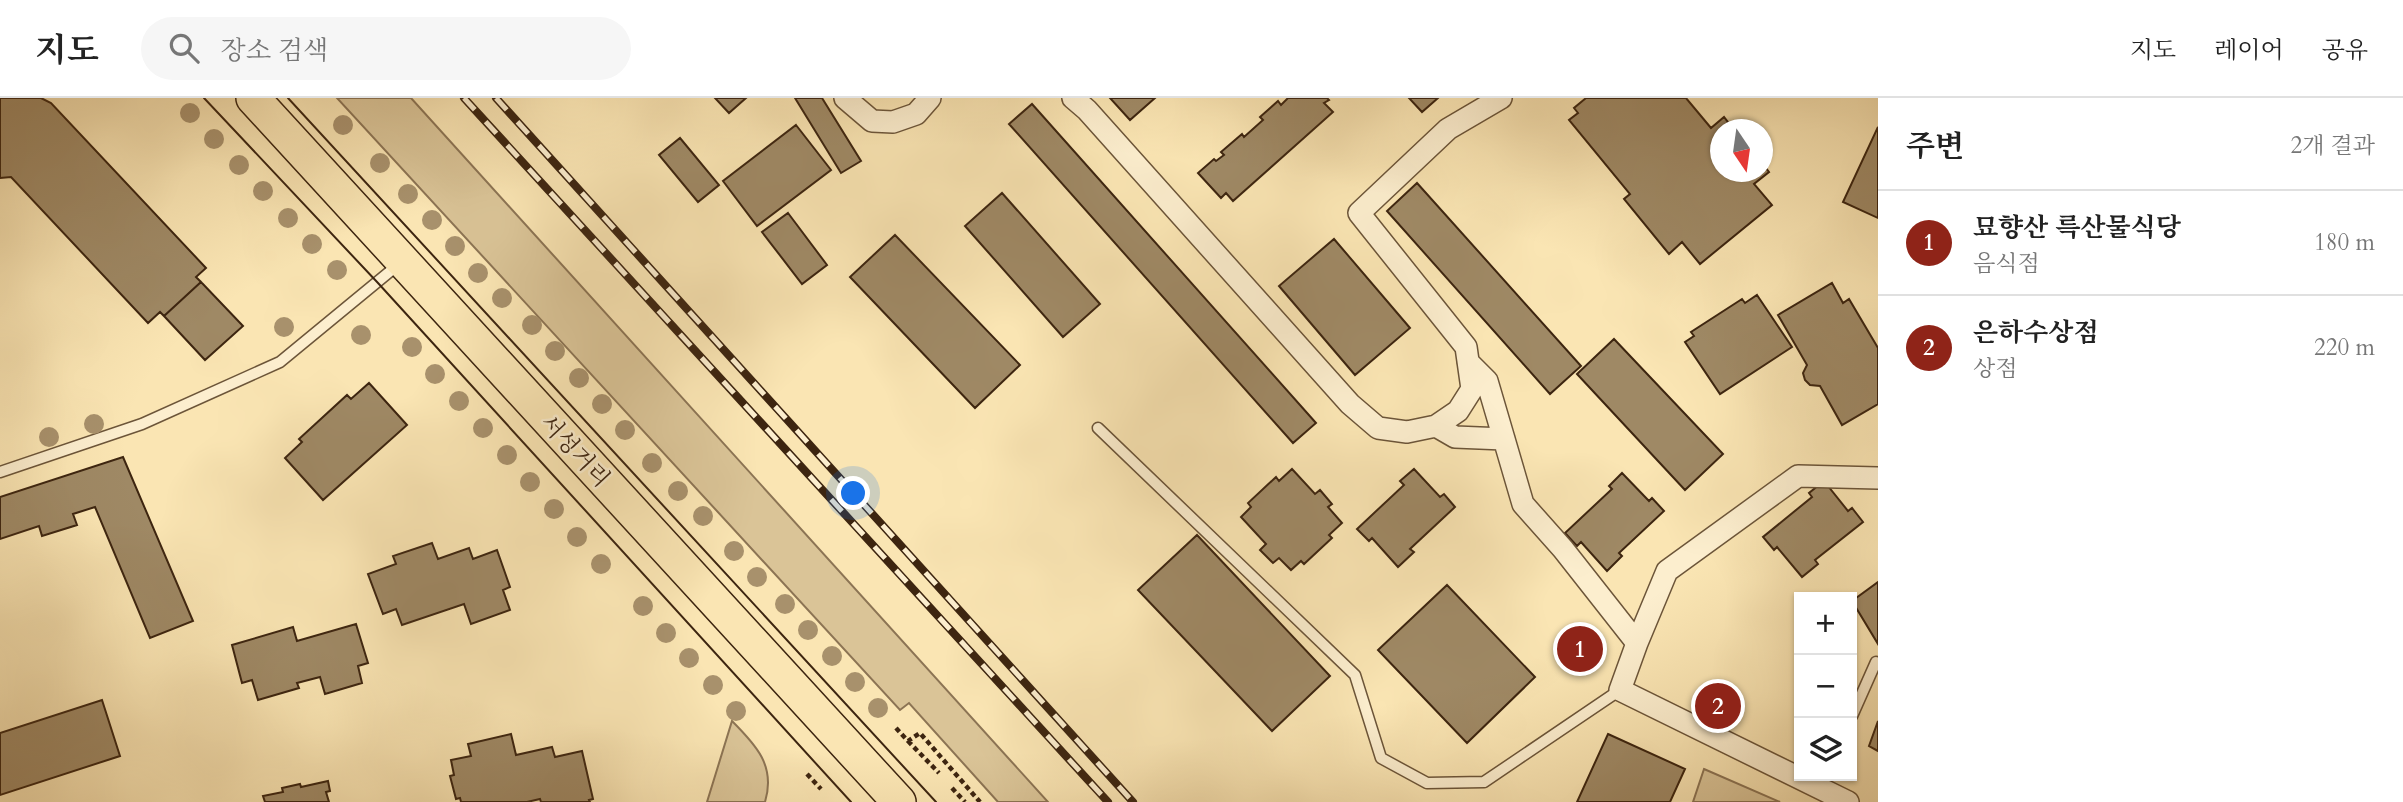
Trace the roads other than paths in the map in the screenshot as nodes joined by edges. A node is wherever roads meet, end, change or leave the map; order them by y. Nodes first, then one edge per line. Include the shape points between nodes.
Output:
1 (253, 98) edge
2 (845, 98) edge
3 (930, 98) edge
4 (1073, 98) edge
5 (1501, 98) edge
6 (402, 262) junction
7 (1468, 362) junction
8 (1436, 426) junction
9 (1098, 428) dead end
10 (1504, 439) junction
11 (0, 472) edge
12 (1878, 478) edge
13 (1637, 643) junction
14 (1876, 662) dead end
15 (1620, 690) junction
16 (1857, 705) edge
17 (1822, 782) edge
18 (899, 802) edge
19 (1847, 802) edge

1 - 6 main road, 서성거리
2 - 3 street via 872,121 893,122 916,114
4 - 8 street via 1350,404 1378,428 1408,432
5 - 7 street via 1448,129 1359,213 1466,347
6 - 11 lane via 280,362 142,424
6 - 18 main road, 서성거리
7 - 8 street via 1472,389 1458,411
7 - 10 street via 1487,381
8 - 10 street via 1455,437
9 - 15 lane via 1355,676 1381,758 1427,783 1484,782
10 - 13 street via 1523,504
12 - 13 street via 1798,476 1667,571
13 - 15 street
14 - 16 lane
15 - 17 street
17 - 19 street

